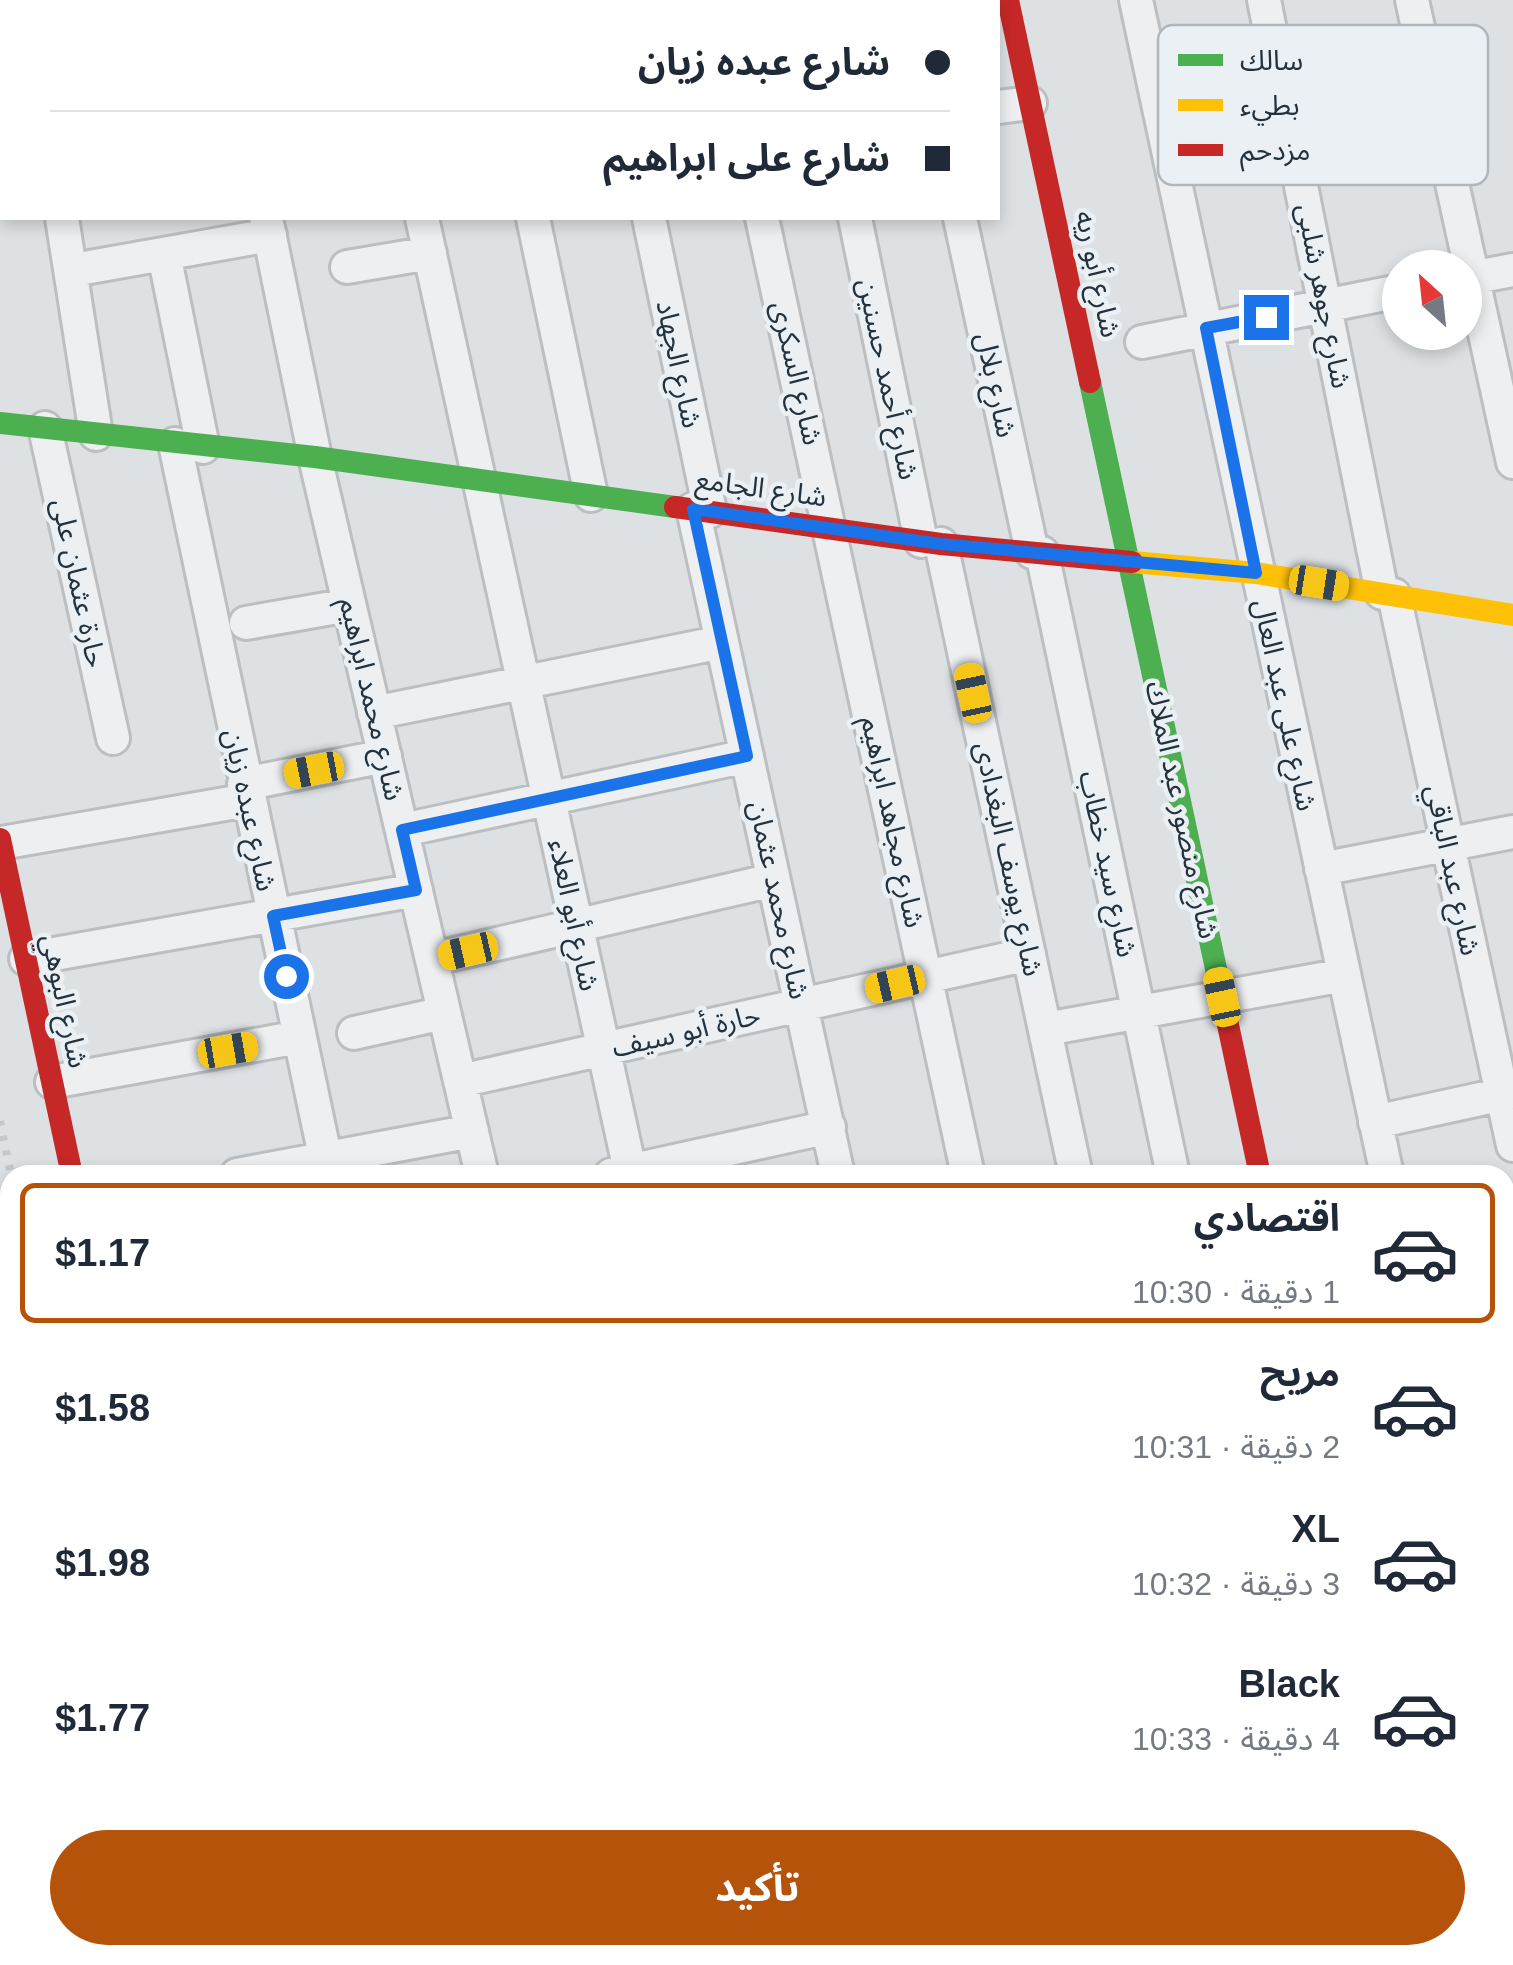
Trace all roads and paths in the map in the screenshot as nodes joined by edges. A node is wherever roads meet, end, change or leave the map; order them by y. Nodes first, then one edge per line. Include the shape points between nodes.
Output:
1 (1008, 0) edge
2 (1136, 0) edge
3 (1264, 0) edge
4 (1412, 0) edge
5 (1269, 25) edge
6 (1417, 25) edge
7 (1158, 103) edge
8 (1014, 105) edge
9 (1175, 185) edge
10 (1301, 185) edge
11 (1450, 185) edge
12 (62, 220) edge
13 (422, 220) edge
14 (534, 220) edge
15 (648, 220) edge
16 (762, 220) edge
17 (855, 220) edge
18 (960, 220) edge
19 (268, 226) edge
20 (1463, 250) edge
21 (430, 253) junction
22 (164, 254) junction
23 (346, 267) dead end
24 (72, 270) junction
25 (1513, 270) edge
26 (1482, 276) edge
27 (1382, 295) edge
28 (1326, 306) junction
29 (1206, 328) junction
30 (1482, 332) edge
31 (1142, 342) dead end
32 (0, 423) edge
33 (46, 428) junction
34 (96, 434) junction
35 (189, 445) junction
36 (315, 457) junction
37 (1513, 462) edge
38 (477, 480) junction
39 (591, 495) junction
40 (702, 510) junction
41 (832, 528) junction
42 (931, 542) junction
43 (1037, 553) junction
44 (1130, 562) junction
45 (1256, 573) junction
46 (1388, 594) junction
47 (350, 605) junction
48 (1513, 615) edge
49 (246, 623) dead end
50 (722, 642) junction
51 (524, 682) junction
52 (374, 713) junction
53 (114, 738) dead end
54 (385, 756) junction
55 (747, 756) junction
56 (246, 792) junction
57 (548, 799) junction
58 (402, 830) junction
59 (1513, 832) edge
60 (0, 841) edge
61 (1447, 842) junction
62 (1321, 869) junction
63 (773, 880) junction
64 (416, 890) junction
65 (273, 916) junction
66 (576, 926) junction
67 (1029, 954) junction
68 (26, 959) junction
69 (432, 959) junction
70 (1344, 974) junction
71 (926, 977) junction
72 (1222, 997) junction
73 (802, 1005) junction
74 (1139, 1012) junction
75 (444, 1013) junction
76 (1046, 1029) junction
77 (354, 1033) dead end
78 (299, 1037) junction
79 (604, 1049) junction
80 (460, 1081) junction
81 (52, 1082) junction
82 (1508, 1093) edge
83 (1375, 1122) junction
84 (828, 1127) junction
85 (472, 1130) junction
86 (1513, 1145) edge
87 (70, 1165) edge
88 (327, 1165) edge
89 (335, 1165) edge
90 (480, 1165) edge
91 (623, 1165) edge
92 (663, 1165) edge
93 (836, 1165) edge
94 (966, 1165) edge
95 (1074, 1165) edge
96 (1171, 1165) edge
97 (1258, 1165) edge
98 (1384, 1165) edge

1 - 8 street, شارع أبو ريه
2 - 7 street, شارع على عبد العال
3 - 5 street, شارع جوهر شلبى
4 - 6 street
8 - 44 street, شارع أبو ريه
9 - 29 street, شارع على عبد العال
10 - 28 street, شارع جوهر شلبى
11 - 20 street
12 - 24 street
13 - 21 street, شارع أبو العلاء
14 - 39 street
15 - 40 street, شارع الجهاد
16 - 41 street, شارع السكرى
17 - 42 street, شارع أحمد حسنين
18 - 43 street, شارع بلال
19 - 22 street
19 - 36 street, شارع محمد ابراهيم
21 - 23 street
21 - 38 street, شارع أبو العلاء
22 - 24 street
22 - 35 street, شارع عبده زيان
24 - 34 street
25 - 26 street
27 - 28 street
28 - 29 street
28 - 46 street, شارع جوهر شلبى
29 - 31 street
29 - 45 street, شارع على عبد العال
30 - 37 street
32 - 33 street, شارع الجامع
33 - 34 street, شارع الجامع
33 - 53 street, حارة عثمان على
34 - 35 street, شارع الجامع
35 - 36 street, شارع الجامع
35 - 56 street, شارع عبده زيان
36 - 38 street, شارع الجامع
36 - 47 street, شارع محمد ابراهيم
38 - 39 street, شارع الجامع
38 - 51 street, شارع أبو العلاء
39 - 40 street, شارع الجامع
40 - 41 street, شارع الجامع
40 - 50 street, شارع محمد عثمان
41 - 42 street, شارع الجامع
41 - 71 street, شارع مجاهد ابراهيم
42 - 43 street, شارع الجامع
42 - 67 street, شارع يوسف البغدادى
43 - 44 street, شارع الجامع
43 - 74 street, شارع سيد خطاب
44 - 45 street, شارع الجامع
44 - 72 street, شارع منصور عبد الملاك
45 - 46 street, شارع الجامع
45 - 62 street, شارع على عبد العال
46 - 48 street, شارع الجامع
46 - 61 street, شارع عبد الباقي
47 - 49 street
47 - 52 street, شارع محمد ابراهيم
50 - 51 street
50 - 55 street, شارع محمد عثمان
51 - 52 street
51 - 57 street, شارع أبو العلاء
52 - 54 street, شارع محمد ابراهيم
54 - 56 street
54 - 58 street, شارع محمد ابراهيم
55 - 57 street
55 - 63 street, شارع محمد عثمان
56 - 60 street
56 - 65 street, شارع عبده زيان
57 - 58 street
57 - 66 street, شارع أبو العلاء
58 - 64 street, شارع محمد ابراهيم
59 - 61 street
60 - 68 street, شارع البوهي
61 - 62 street
61 - 82 street, شارع عبد الباقي
62 - 70 street, شارع على عبد العال
63 - 66 street
63 - 73 street, شارع محمد عثمان
64 - 65 street
64 - 69 street, شارع محمد ابراهيم
65 - 68 street
65 - 78 street, شارع عبده زيان
66 - 69 street
66 - 79 street, شارع أبو العلاء
67 - 71 street, حارة أبو سيف
67 - 76 street, شارع يوسف البغدادى
68 - 81 street, شارع البوهي
69 - 75 street, شارع محمد ابراهيم
70 - 72 street
70 - 83 street, شارع على عبد العال
71 - 73 street, حارة أبو سيف
71 - 94 street, شارع مجاهد ابراهيم
72 - 74 street
72 - 97 street, شارع منصور عبد الملاك
73 - 79 street, حارة أبو سيف
73 - 84 street, شارع محمد عثمان
74 - 76 street
74 - 96 street, شارع سيد خطاب
75 - 77 street
75 - 80 street, شارع محمد ابراهيم
76 - 95 street, شارع يوسف البغدادى
78 - 81 street
78 - 88 street, شارع عبده زيان
79 - 80 street, حارة أبو سيف
79 - 91 street, شارع أبو العلاء
80 - 85 street, شارع محمد ابراهيم
81 - 87 street, شارع البوهي
82 - 83 street
82 - 86 street, شارع عبد الباقي
83 - 98 street, شارع على عبد العال
84 - 92 street
84 - 93 street, شارع محمد عثمان
85 - 89 street
85 - 90 street, شارع محمد ابراهيم

